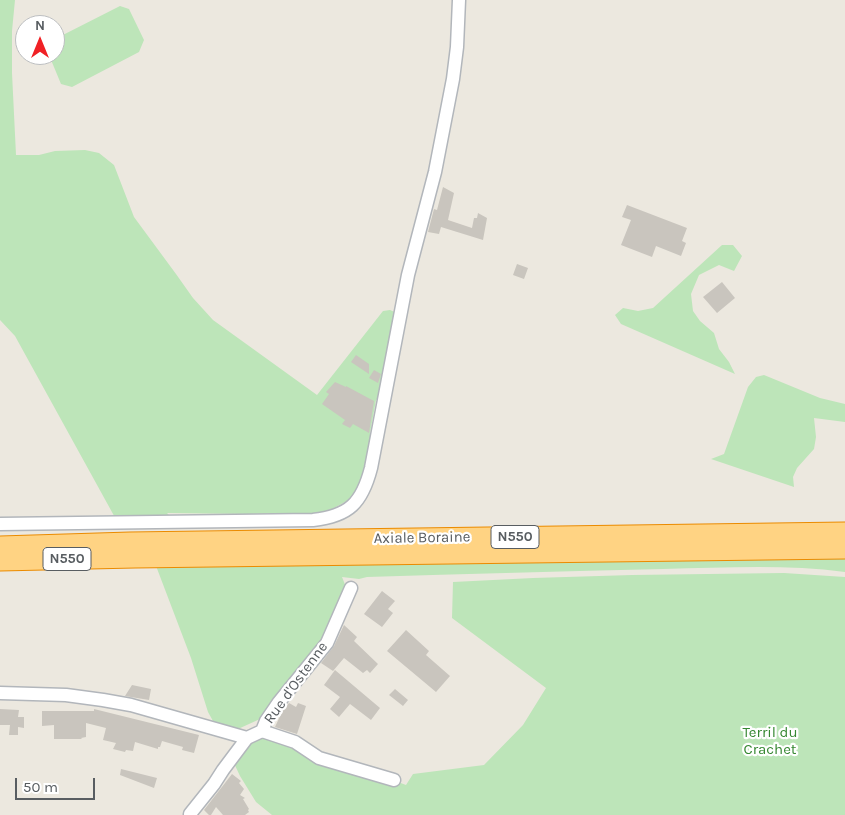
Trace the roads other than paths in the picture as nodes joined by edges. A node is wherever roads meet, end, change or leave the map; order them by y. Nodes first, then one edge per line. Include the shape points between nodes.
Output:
1 (459, 0) edge
2 (0, 524) edge
3 (845, 532) edge
4 (0, 546) edge
5 (845, 548) edge
6 (188, 549) junction
7 (133, 550) junction
8 (0, 561) edge
9 (352, 588) dead end
10 (0, 693) edge
11 (262, 730) junction
12 (247, 738) junction
13 (394, 780) dead end
14 (190, 814) edge

1 - 2 street via 453,79 435,172 408,275 371,468 361,496 339,515 313,520
3 - 6 highway, Axiale Boraine / N550
4 - 7 highway, Axiale Boraine / N550
5 - 6 highway, Axiale Boraine / N550
6 - 7 highway, Axiale Boraine / N550
7 - 8 highway, Axiale Boraine / N550
9 - 11 street, Rue d'Ostenne via 327,643
10 - 12 street via 66,696 131,705
11 - 12 street, Rue d'Ostenne
11 - 13 street via 295,742 319,758
12 - 14 street, Rue d'Ostenne

